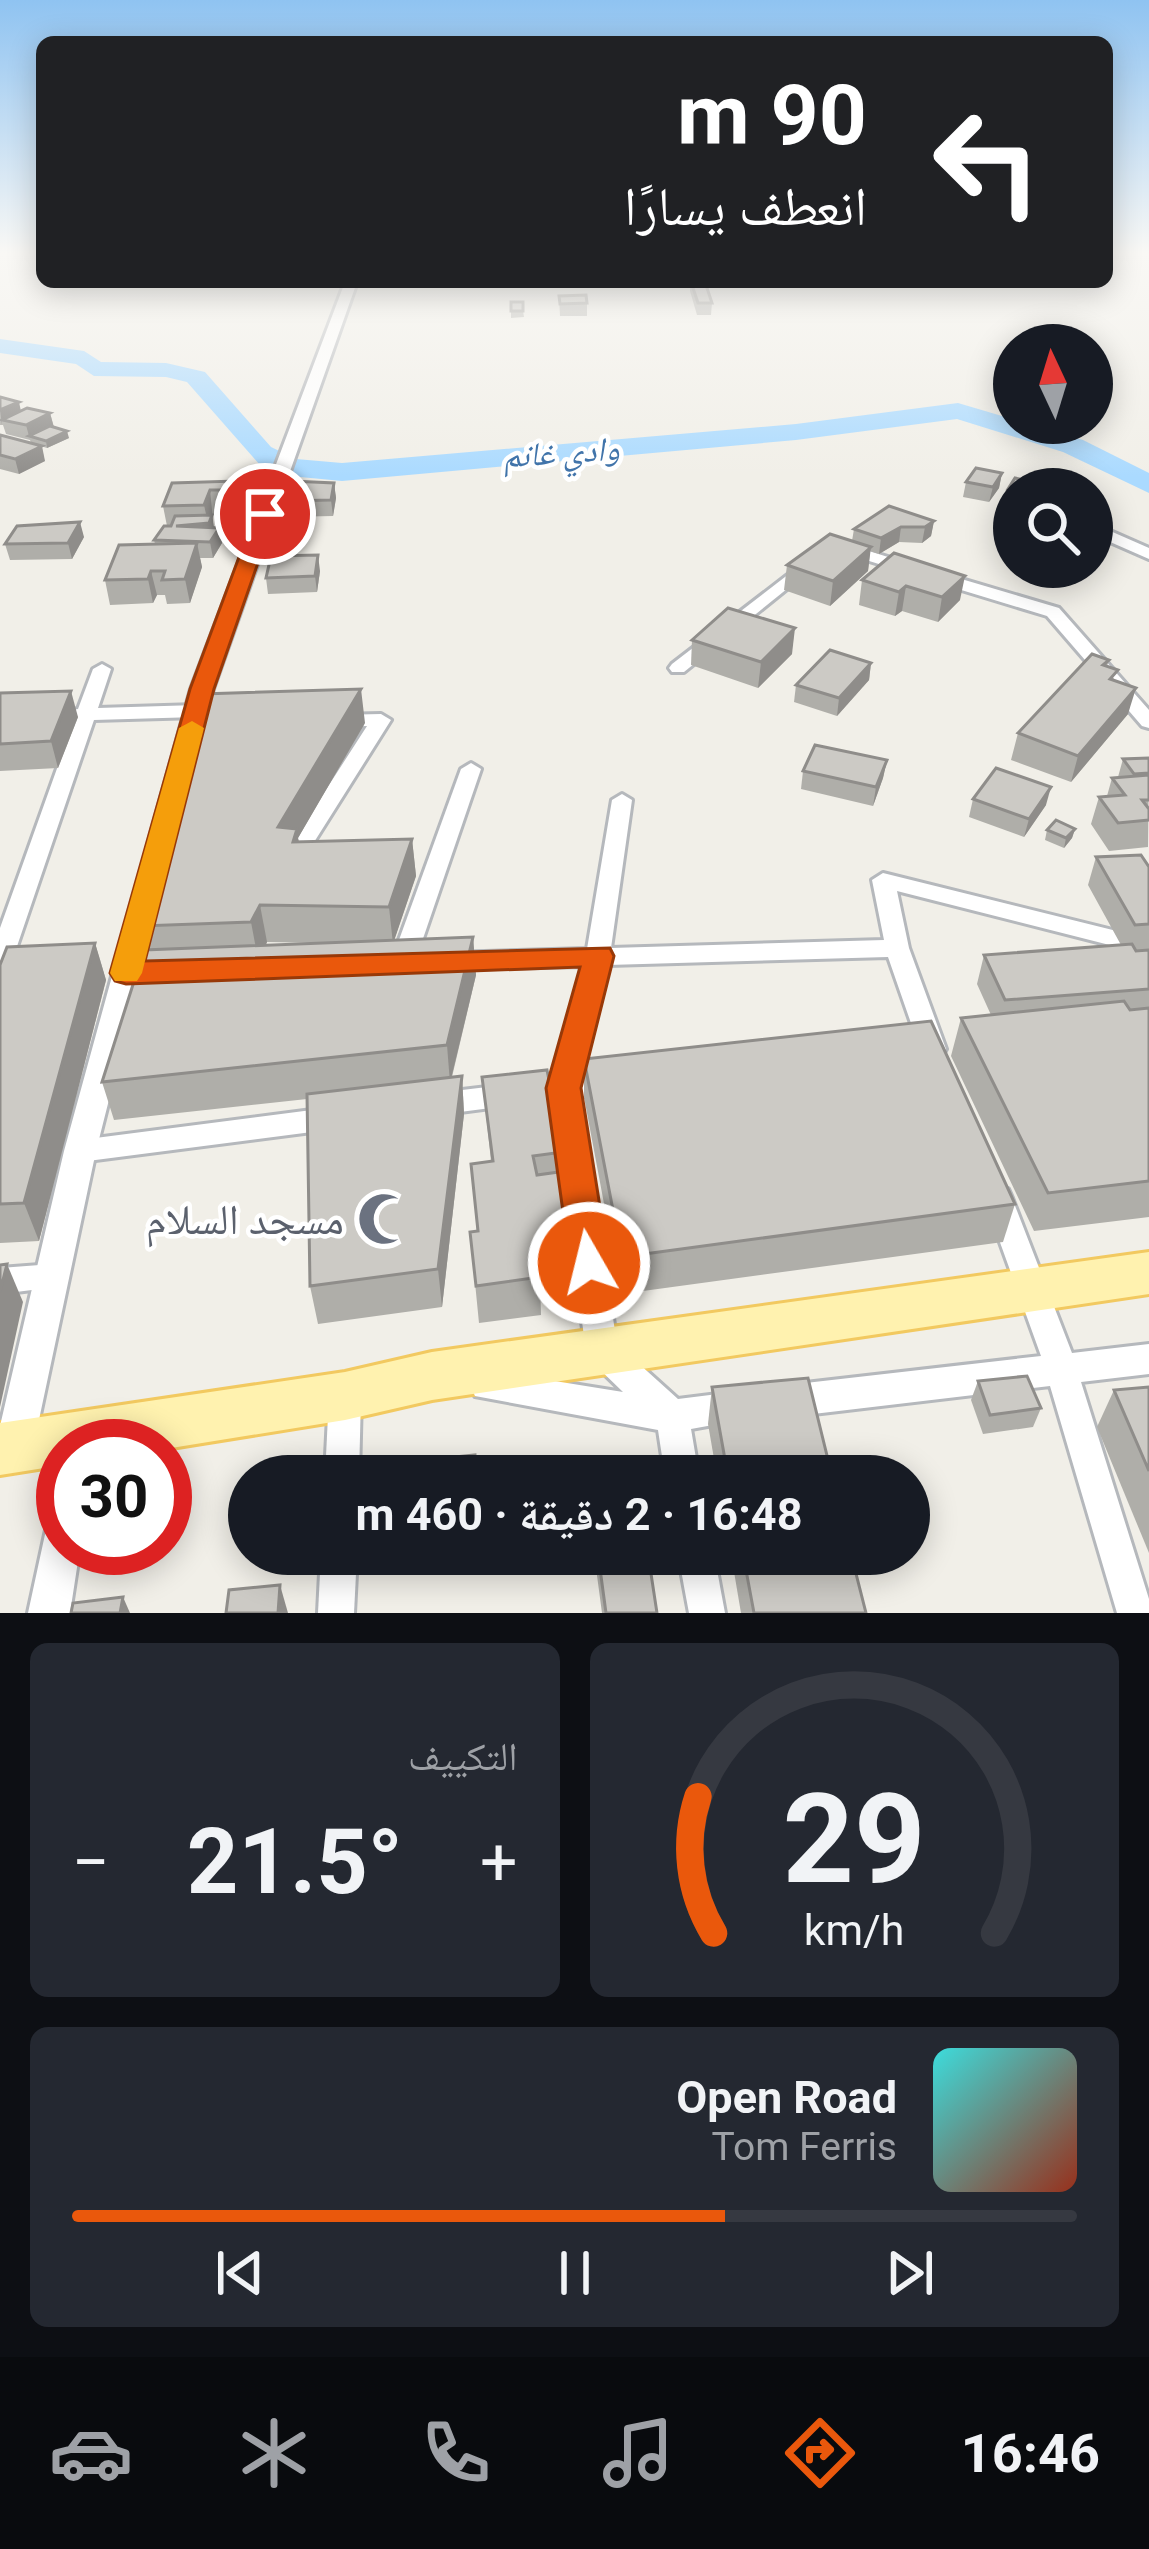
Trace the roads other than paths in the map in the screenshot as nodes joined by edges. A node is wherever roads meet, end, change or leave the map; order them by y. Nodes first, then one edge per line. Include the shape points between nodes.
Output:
1 (334, 327) edge
2 (1113, 538) edge
3 (1149, 554) edge
4 (678, 668) dead end
5 (102, 669) dead end
6 (86, 715) junction
7 (43, 716) edge
8 (202, 719) junction
9 (311, 721) edge
10 (1149, 722) edge
11 (471, 769) dead end
12 (622, 800) dead end
13 (291, 861) edge
14 (1149, 947) edge
15 (896, 948) junction
16 (598, 956) junction
17 (0, 961) edge
18 (933, 1050) edge
19 (633, 1080) edge
20 (564, 1088) junction
21 (402, 1109) edge
22 (356, 1115) edge
23 (80, 1151) junction
24 (984, 1167) edge
25 (1149, 1273) edge
26 (53, 1277) junction
27 (0, 1282) edge
28 (1037, 1289) junction
29 (602, 1351) junction
30 (1149, 1359) edge
31 (1056, 1367) junction
32 (432, 1376) junction
33 (345, 1396) junction
34 (672, 1416) junction
35 (192, 1422) edge
36 (7, 1448) edge
37 (343, 1455) edge
38 (678, 1455) edge
39 (55, 1575) edge
40 (338, 1575) edge
41 (700, 1575) edge
42 (49, 1613) edge
43 (336, 1613) edge
44 (707, 1613) edge
45 (1135, 1613) edge

1 - 8 street
2 - 3 street
4 - 10 street via 832,545 1053,612
5 - 6 street
6 - 7 street
6 - 8 street
6 - 17 street
8 - 23 street
9 - 13 street via 381,720
11 - 16 street via 392,963
12 - 16 street
14 - 15 street via 883,880
15 - 16 street
15 - 18 street
16 - 20 street
19 - 20 street
20 - 21 street
20 - 29 street
22 - 23 street
23 - 26 street
24 - 28 street
25 - 28 main road
26 - 27 street
26 - 36 street
28 - 29 main road
28 - 31 street
29 - 32 main road
29 - 34 street
30 - 31 street
31 - 34 street
31 - 45 street
32 - 33 main road
32 - 34 street
33 - 35 main road
33 - 37 street
34 - 38 street
39 - 42 street
40 - 43 street
41 - 44 street

